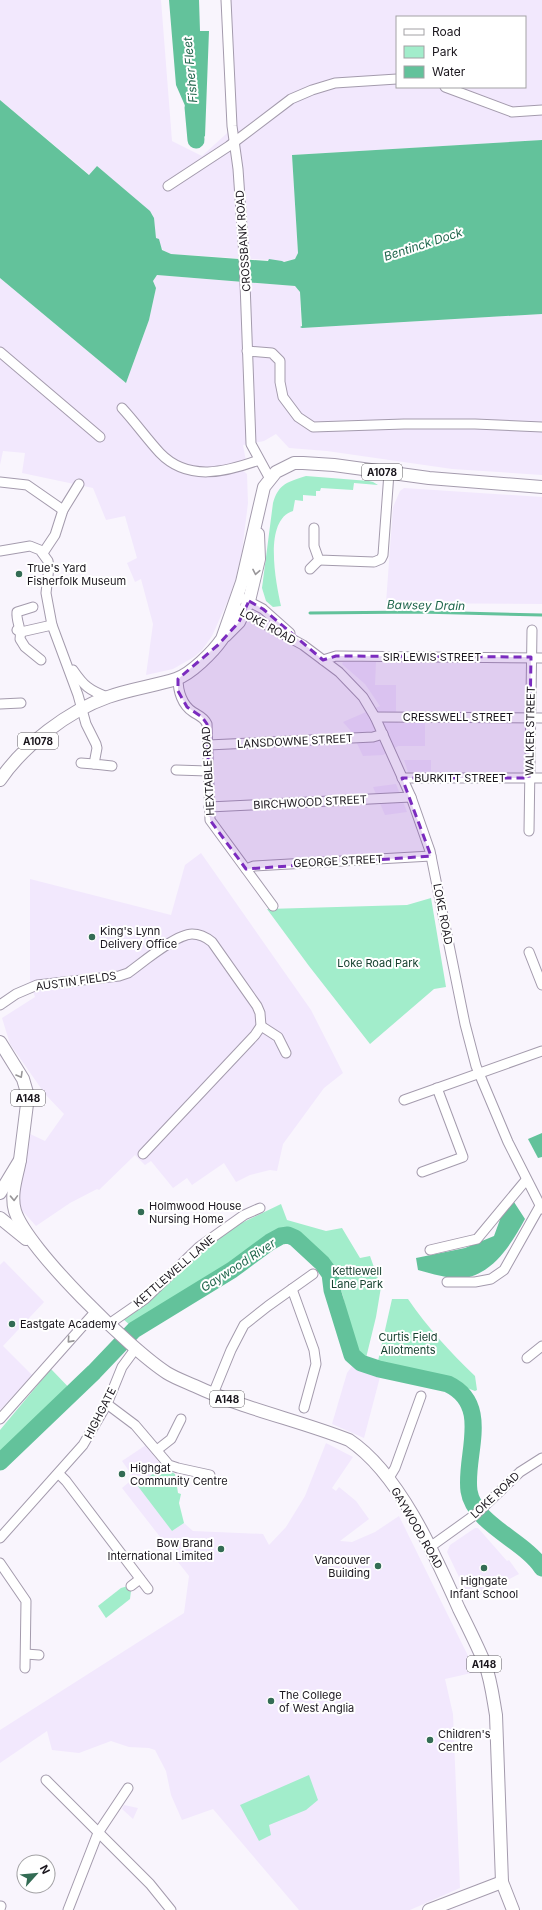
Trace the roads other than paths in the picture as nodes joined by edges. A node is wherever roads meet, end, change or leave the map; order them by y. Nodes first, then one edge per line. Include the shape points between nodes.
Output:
1 (226, 0) edge
2 (396, 79) edge
3 (448, 88) edge
4 (542, 110) edge
5 (234, 142) junction
6 (168, 186) dead end
7 (247, 350) junction
8 (0, 352) edge
9 (122, 408) dead end
10 (542, 426) edge
11 (100, 437) dead end
12 (259, 460) junction
13 (390, 473) junction
14 (269, 478) junction
15 (0, 482) edge
16 (79, 484) dead end
17 (542, 487) edge
18 (63, 510) junction
19 (314, 528) dead end
20 (0, 551) edge
21 (43, 553) junction
22 (319, 560) junction
23 (310, 569) dead end
24 (241, 604) junction
25 (33, 607) dead end
26 (52, 625) junction
27 (532, 630) dead end
28 (19, 631) junction
29 (531, 658) junction
30 (542, 658) edge
31 (41, 660) dead end
32 (323, 660) junction
33 (66, 661) junction
34 (178, 679) junction
35 (107, 697) junction
36 (21, 702) dead end
37 (0, 704) edge
38 (81, 708) junction
39 (375, 717) junction
40 (530, 718) junction
41 (542, 718) edge
42 (383, 734) junction
43 (208, 745) junction
44 (81, 763) dead end
45 (94, 764) junction
46 (112, 766) dead end
47 (176, 770) dead end
48 (208, 771) junction
49 (402, 778) junction
50 (529, 778) junction
51 (542, 778) edge
52 (0, 780) edge
53 (411, 797) junction
54 (209, 808) junction
55 (529, 831) dead end
56 (431, 856) junction
57 (246, 869) junction
58 (273, 906) dead end
59 (529, 952) dead end
60 (542, 985) edge
61 (0, 1005) edge
62 (261, 1026) junction
63 (0, 1042) edge
64 (542, 1051) edge
65 (286, 1053) dead end
66 (479, 1074) junction
67 (437, 1088) junction
68 (404, 1100) dead end
69 (143, 1154) dead end
70 (20, 1160) junction
71 (422, 1172) dead end
72 (526, 1180) junction
73 (0, 1193) edge
74 (541, 1207) edge
75 (260, 1208) dead end
76 (0, 1218) edge
77 (430, 1250) dead end
78 (42, 1253) junction
79 (313, 1274) dead end
80 (447, 1282) dead end
81 (292, 1289) junction
82 (96, 1312) junction
83 (109, 1324) junction
84 (542, 1346) edge
85 (136, 1348) junction
86 (527, 1358) dead end
87 (213, 1394) junction
88 (421, 1396) dead end
89 (107, 1404) junction
90 (304, 1408) dead end
91 (0, 1419) edge
92 (181, 1419) dead end
93 (157, 1450) junction
94 (542, 1458) edge
95 (59, 1474) junction
96 (210, 1475) dead end
97 (388, 1478) junction
98 (0, 1538) edge
99 (430, 1547) junction
100 (0, 1563) edge
101 (140, 1579) junction
102 (131, 1586) dead end
103 (148, 1589) dead end
104 (26, 1654) junction
105 (39, 1655) dead end
106 (25, 1668) dead end
107 (46, 1780) dead end
108 (128, 1788) dead end
109 (98, 1833) junction
110 (502, 1882) junction
111 (68, 1910) edge
112 (171, 1910) edge
113 (429, 1910) edge
114 (513, 1910) edge

1 - 5 street, CROSSBANK ROAD
2 - 5 street via 335,83 312,90 292,99
3 - 4 street via 512,112
5 - 6 street
5 - 7 street, CROSSBANK ROAD via 244,256
7 - 10 street via 272,353 280,360 283,397 298,418 313,427 459,424
7 - 12 street, CROSSBANK ROAD via 251,444
8 - 11 street
9 - 12 street via 161,453 176,464 193,471 219,472
12 - 14 street, CROSSBANK ROAD
13 - 14 main road, A1078 via 303,462 283,467
13 - 17 main road, A1078
13 - 22 street via 381,559 374,562
14 - 24 main road, A1078 via 260,498
15 - 18 street via 27,485
16 - 18 street
18 - 21 street via 55,535
19 - 22 street via 314,546
20 - 21 street via 30,546
21 - 26 street via 49,567 46,593
22 - 23 street
24 - 32 street, LOKE ROAD via 263,609
24 - 34 main road, A1078 via 222,639 204,659
25 - 28 street via 17,612
26 - 28 street
26 - 33 street
27 - 29 street, WALKER STREET
28 - 31 street via 25,647
29 - 30 street, SIR LEWIS STREET
29 - 32 street, SIR LEWIS STREET via 336,656
29 - 40 street, WALKER STREET
32 - 39 street, LOKE ROAD via 354,686
33 - 35 street via 84,686
33 - 38 street
34 - 35 main road, A1078
34 - 43 street, HEXTABLE ROAD via 178,691 182,699 192,712 206,721
35 - 38 main road, A1078
36 - 37 street
38 - 45 street via 97,748
38 - 52 main road, A1078 via 26,750 10,765
39 - 40 street, CRESSWELL STREET
39 - 42 street, LOKE ROAD
40 - 41 street, CRESSWELL STREET
40 - 50 street, WALKER STREET
42 - 43 street, LANSDOWNE STREET via 373,737
42 - 49 street, LOKE ROAD
43 - 48 street, HEXTABLE ROAD
44 - 45 street
45 - 46 street
47 - 48 street
48 - 54 street, HEXTABLE ROAD
49 - 50 street, BURKITT STREET
49 - 53 street, LOKE ROAD
50 - 51 street, BURKITT STREET
50 - 55 street, WALKER STREET
53 - 54 street, BIRCHWOOD STREET
53 - 56 street, LOKE ROAD
54 - 57 street, HEXTABLE ROAD via 211,823
56 - 57 street, GEORGE STREET via 254,866
56 - 66 street, LOKE ROAD via 465,1024
57 - 58 street, HEXTABLE ROAD
59 - 60 street
61 - 62 street, AUSTIN FIELDS via 36,985 119,976 181,936 192,934 205,936 218,948 257,1006
62 - 65 street via 278,1037
62 - 69 street via 250,1041
63 -> 70 main road, A148 via 23,1079 28,1096
64 - 66 street
66 - 67 street
66 - 72 street, LOKE ROAD
67 - 68 street
67 - 71 street via 463,1157
70 - 73 main road, A148
70 -> 78 main road, A148 via 14,1188 16,1212 26,1232
72 - 74 street, LOKE ROAD
72 - 77 street via 477,1240
74 - 80 street via 504,1270 490,1279
75 - 83 street, KETTLEWELL LANE via 244,1215 199,1247 145,1299
76 - 78 main road, A148
78 - 82 main road, A148
79 - 81 street
81 - 87 street via 244,1325
81 - 90 street via 314,1350 316,1364
82 - 83 main road, GAYWOOD ROAD / A148
82 -> 91 street
83 - 85 main road, GAYWOOD ROAD / A148
84 - 86 street
85 - 87 main road, GAYWOOD ROAD / A148 via 167,1373
85 - 89 street, HIGHGATE via 122,1367
87 - 97 main road, GAYWOOD ROAD / A148 via 349,1440 361,1448
88 - 97 street via 396,1468
89 - 93 street via 135,1425
89 - 95 street, HIGHGATE via 83,1445
92 - 93 street via 171,1439
93 - 96 street via 174,1467
94 - 99 street, LOKE ROAD via 520,1472 476,1514
95 - 98 street, HIGHGATE
95 - 101 street
97 - 99 main road, GAYWOOD ROAD / A148
99 - 110 main road, GAYWOOD ROAD / A148 via 485,1665 492,1688 496,1715
100 - 104 street via 26,1601
101 - 102 street
101 - 103 street
104 - 105 street
104 - 106 street
107 - 109 street
108 - 109 street
109 - 111 street
109 - 112 street via 150,1884
110 - 113 main road
110 - 114 main road, GAYWOOD ROAD / A148

